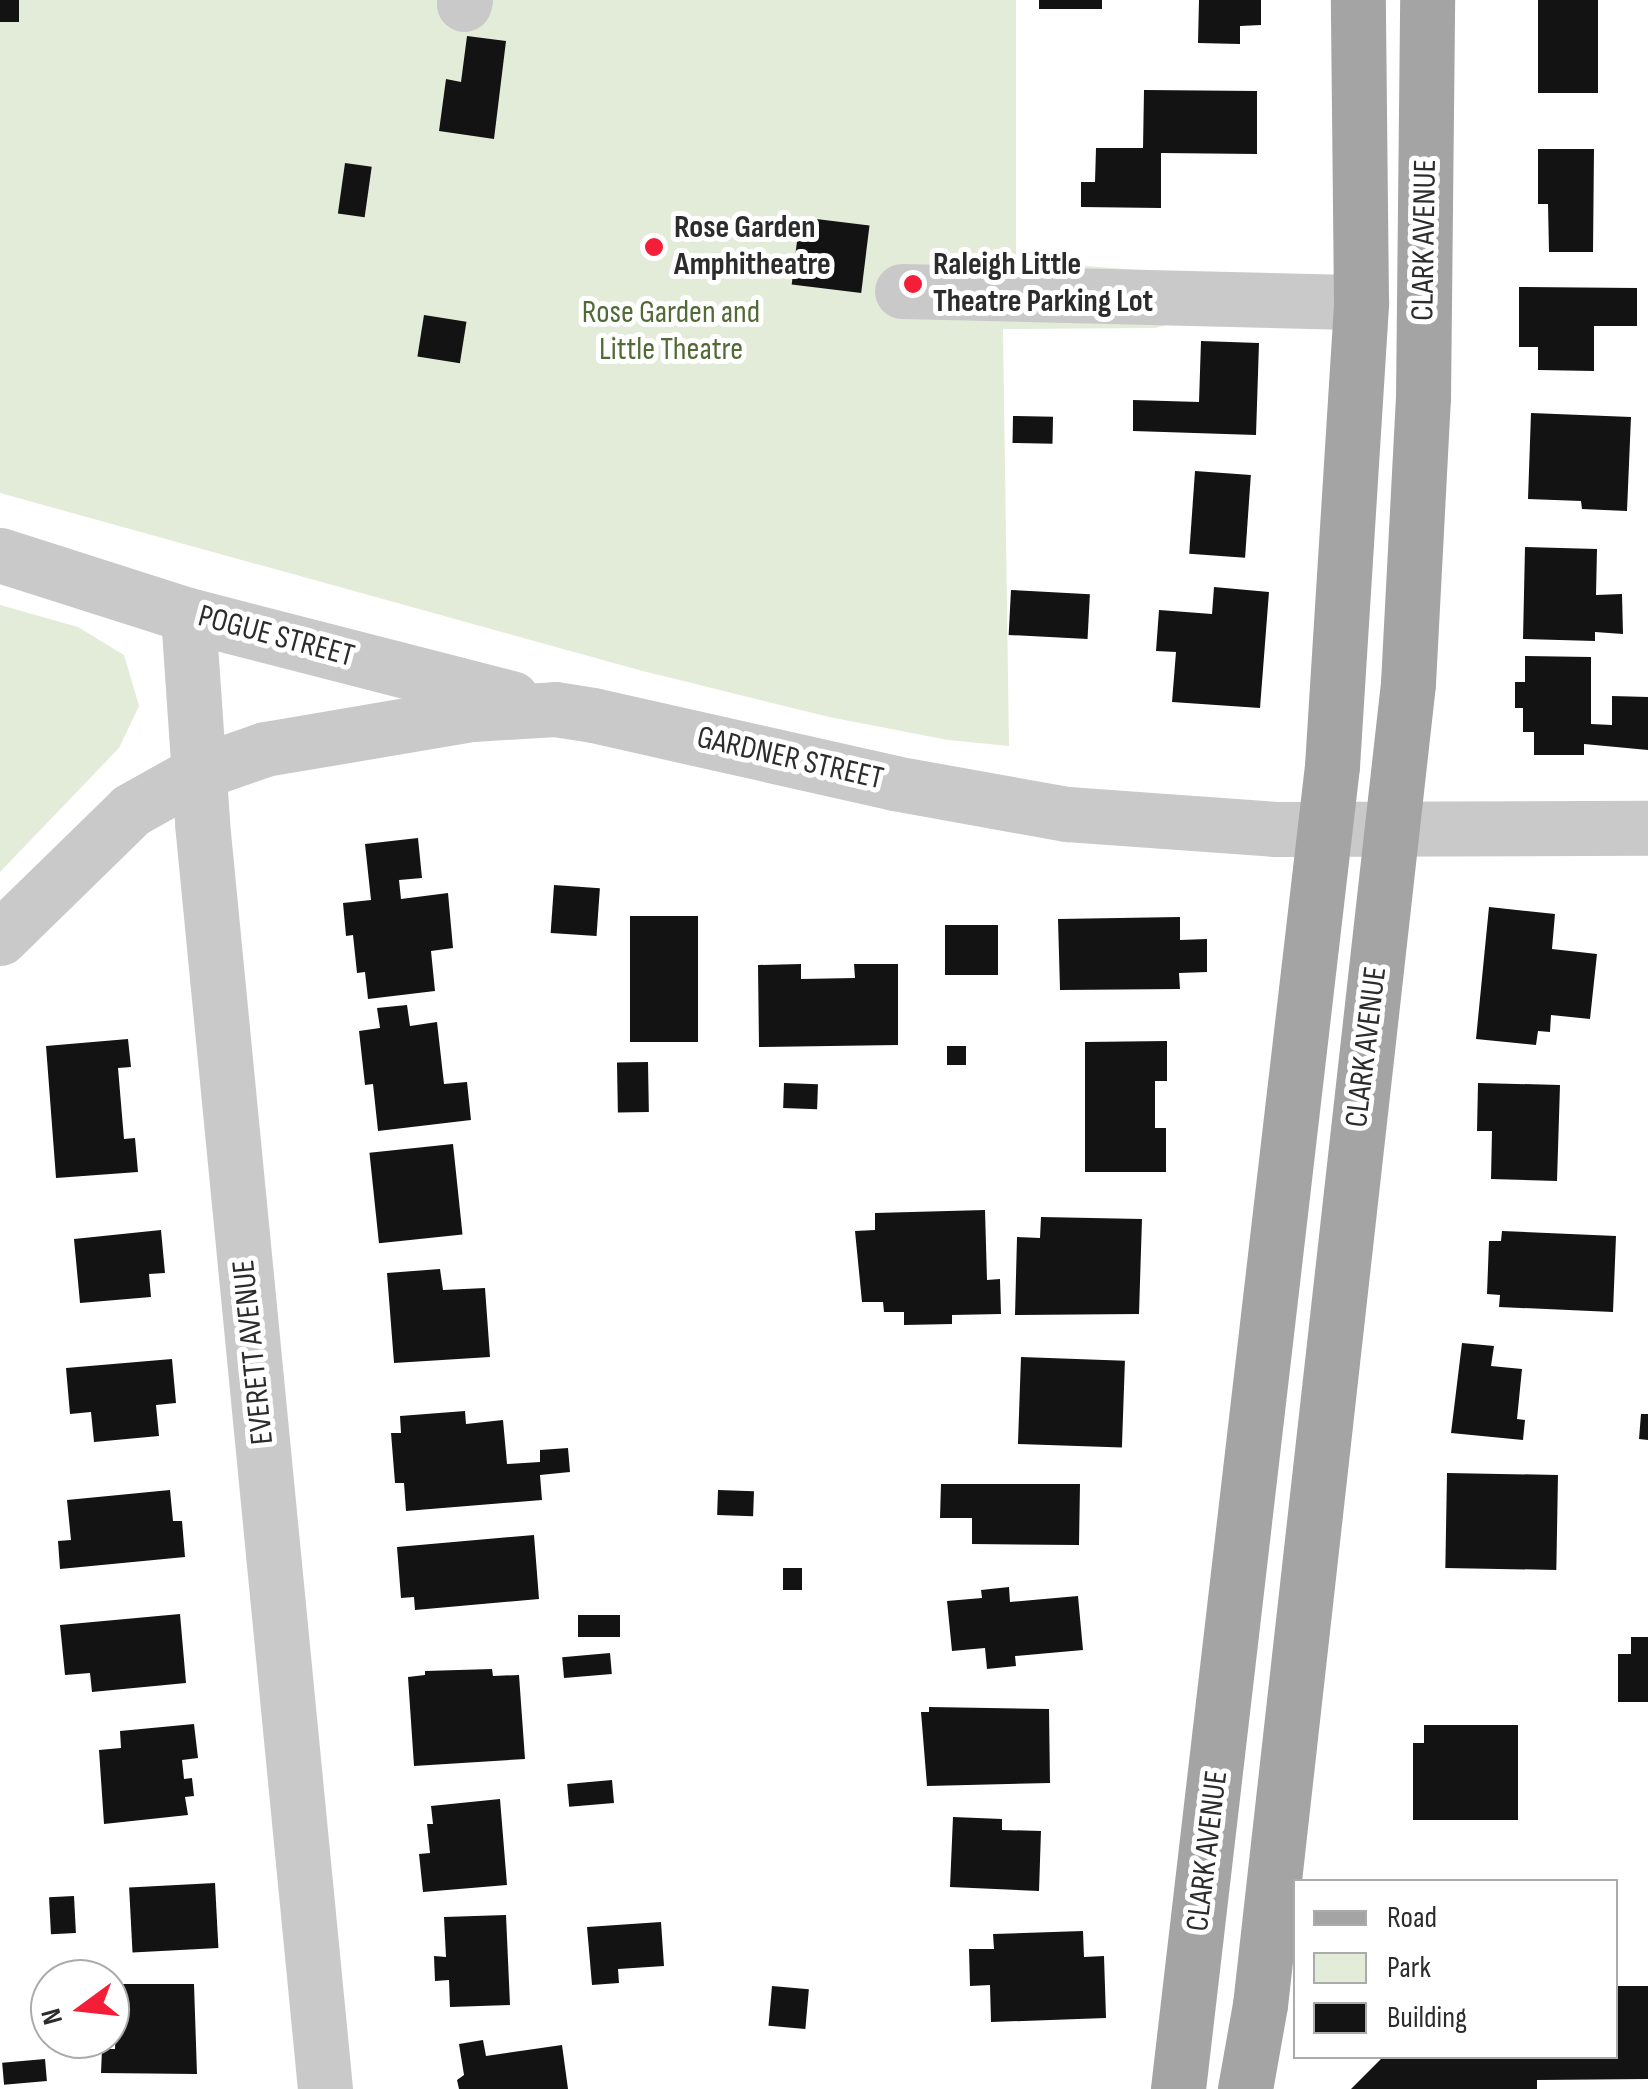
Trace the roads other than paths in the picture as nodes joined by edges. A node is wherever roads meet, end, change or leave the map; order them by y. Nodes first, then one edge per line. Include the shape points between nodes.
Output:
1 (1358, 0) edge
2 (1428, 0) edge
3 (902, 291) dead end
4 (1361, 302) junction
5 (0, 555) edge
6 (188, 615) junction
7 (555, 709) junction
8 (199, 772) junction
9 (1391, 828) junction
10 (1648, 828) edge
11 (1326, 829) junction
12 (0, 938) edge
13 (325, 2089) edge
14 (1178, 2089) edge
15 (1245, 2089) edge

1 - 4 main road, CLARK AVENUE
2 - 9 main road, CLARK AVENUE via 1423,398 1408,683
3 - 4 street
4 - 11 main road, CLARK AVENUE
5 - 6 street, POGUE STREET
6 - 7 street, POGUE STREET
6 - 8 street, EVERETT AVENUE
7 - 8 street, GARDNER STREET via 472,714 265,749
7 - 11 street, GARDNER STREET via 1067,814
8 - 12 street, GARDNER STREET via 130,810
8 - 13 street, EVERETT AVENUE
9 - 10 street, GARDNER STREET
9 - 11 street, GARDNER STREET
9 - 15 main road, CLARK AVENUE via 1260,2006
11 - 14 main road, CLARK AVENUE

